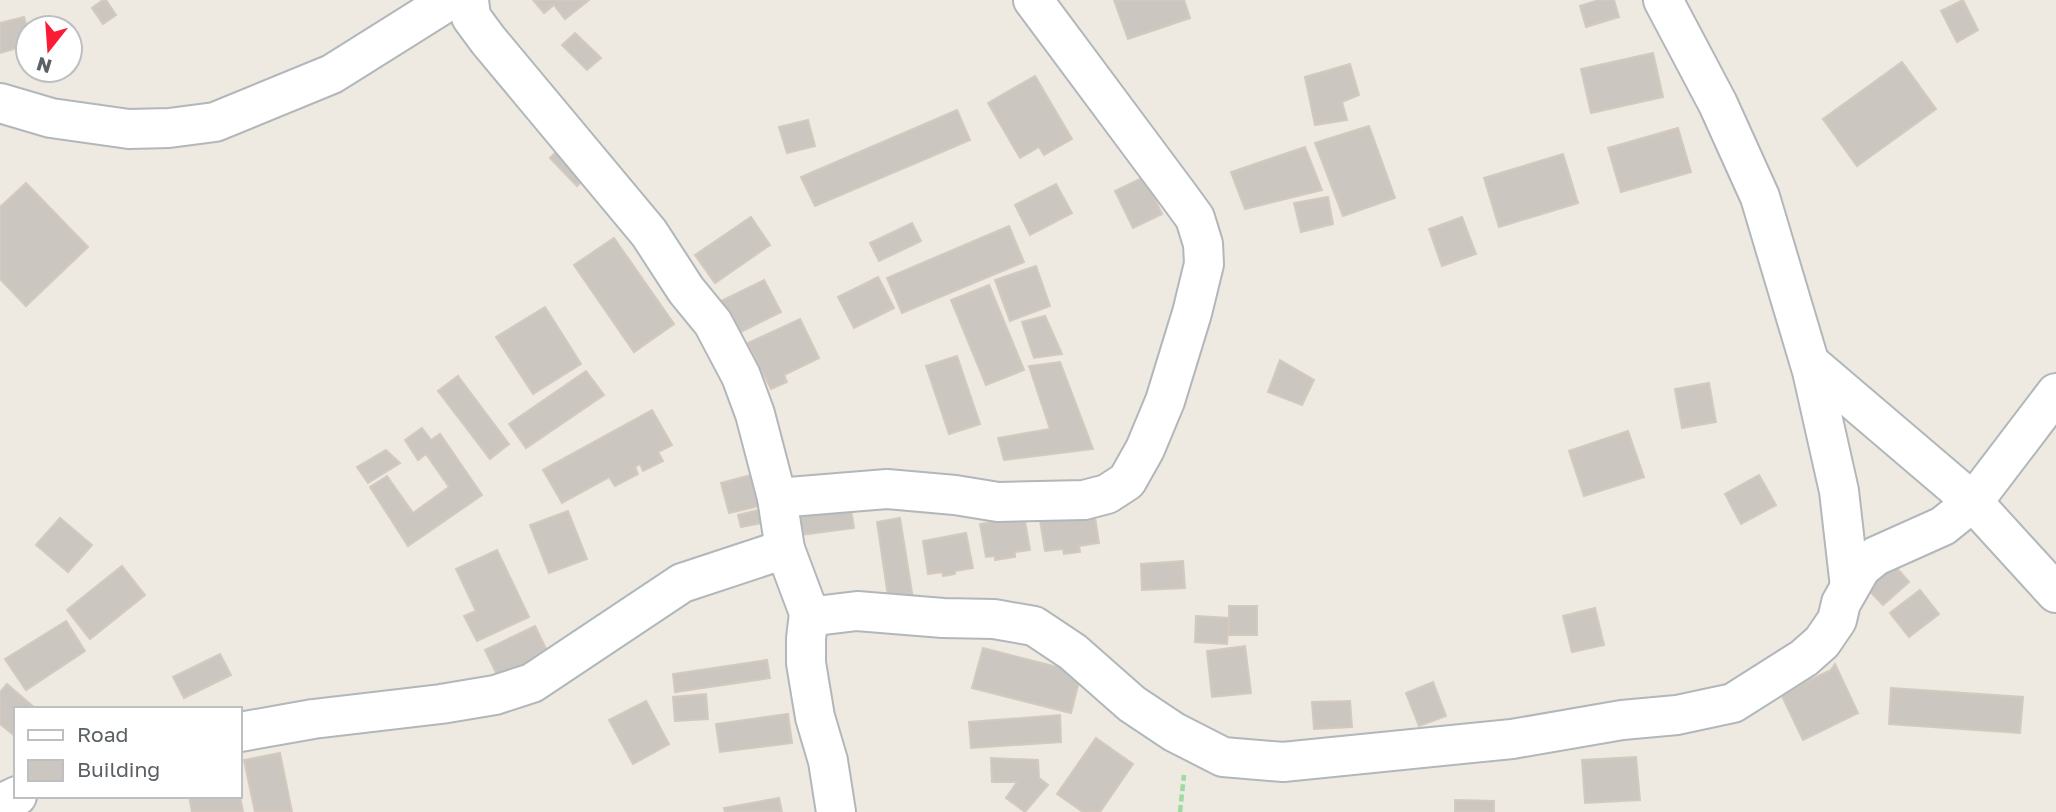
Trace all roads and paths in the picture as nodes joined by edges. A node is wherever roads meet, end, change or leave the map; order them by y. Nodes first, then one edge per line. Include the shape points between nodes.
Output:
1 (450, 0) edge
2 (468, 0) edge
3 (1033, 0) edge
4 (1663, 0) edge
5 (0, 103) edge
6 (1810, 363) junction
7 (2056, 393) edge
8 (777, 498) junction
9 (1973, 502) junction
10 (785, 549) junction
11 (1850, 587) junction
12 (2056, 593) edge
13 (809, 613) junction
14 (242, 732) edge
15 (836, 812) edge

1 - 5 street via 332,74 215,122 128,129 51,118
2 - 8 street via 471,17 488,40 649,233 713,323 755,414
3 - 8 street via 1195,218 1203,244 1204,264 1192,313 1145,449 1127,481 1107,494 1084,500 998,502 887,489
4 - 6 street via 1760,197
6 - 9 street
6 - 11 street via 1839,491
7 - 9 street
8 - 10 street
9 - 11 street via 1943,526 1876,556 1861,568
9 - 12 street
10 - 13 street
10 - 14 street via 682,583 533,683 495,695
11 - 13 street via 1822,642 1733,703 1512,738 1283,762 1223,757 1174,732 1034,626 994,619 857,611
13 - 15 street via 809,682

